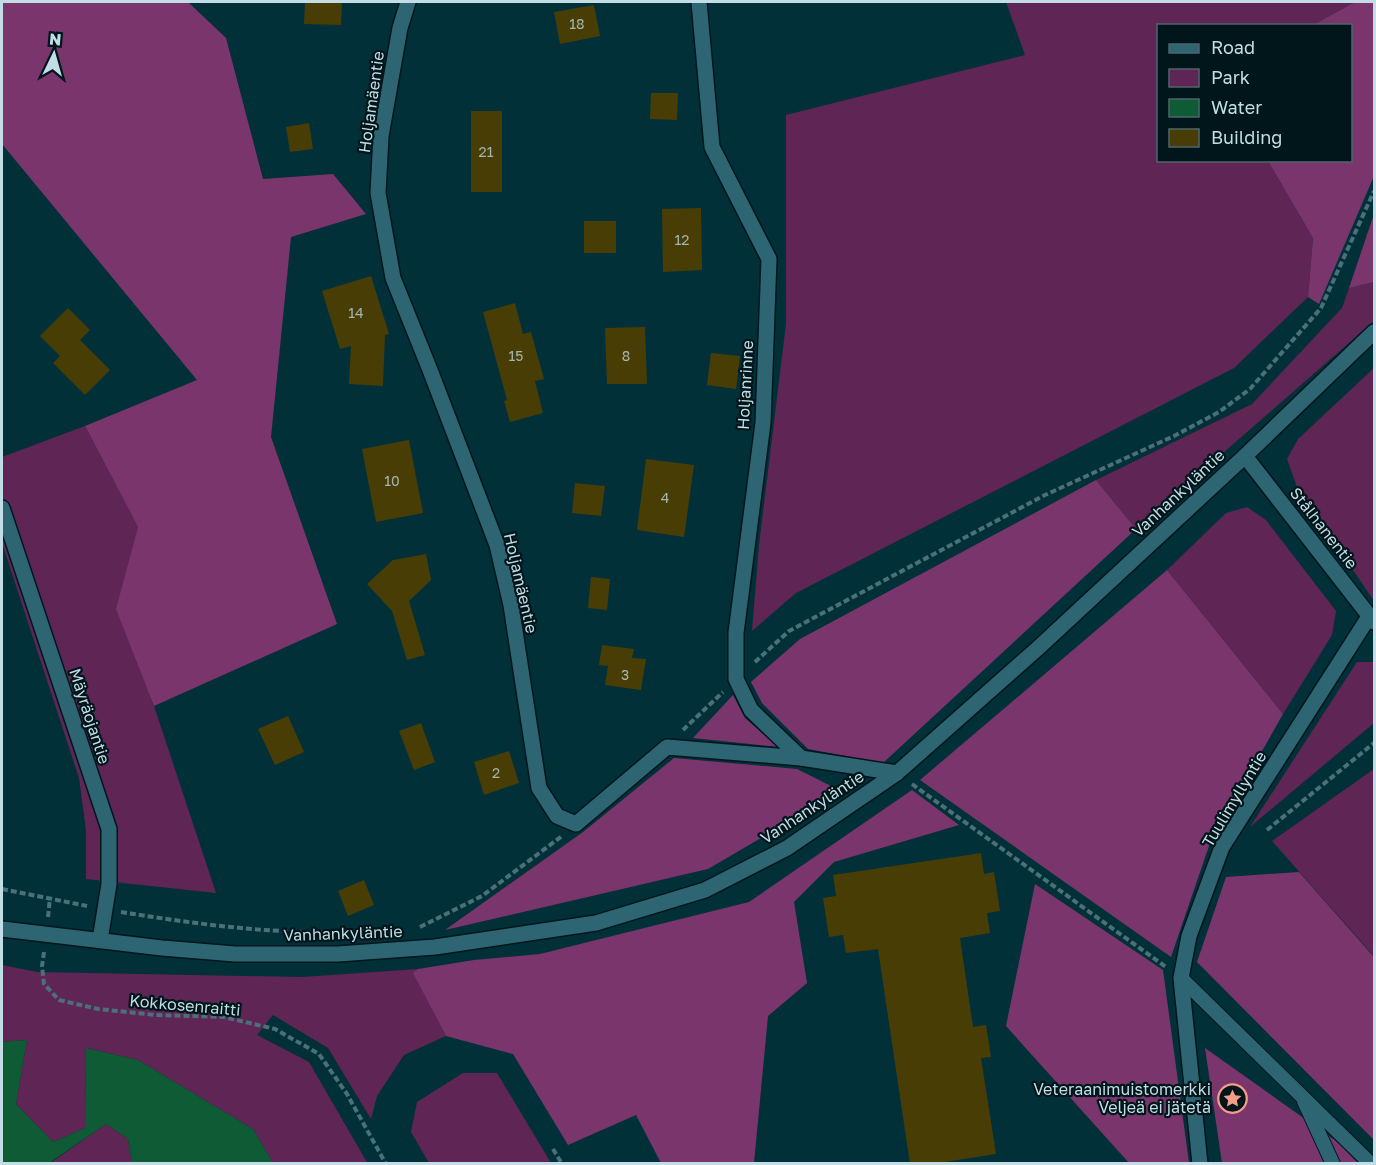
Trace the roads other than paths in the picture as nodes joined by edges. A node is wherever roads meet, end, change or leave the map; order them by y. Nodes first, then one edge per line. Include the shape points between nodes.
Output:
1 (408, 2) edge
2 (699, 2) edge
3 (1374, 332) edge
4 (1245, 456) junction
5 (2, 508) edge
6 (1372, 619) edge
7 (801, 758) junction
8 (897, 773) junction
9 (2, 929) edge
10 (100, 940) junction
11 (1181, 978) junction
12 (1299, 1091) junction
13 (1200, 1164) edge
14 (1333, 1164) edge
15 (1371, 1164) edge

1 - 7 street, Holjamäentie via 381,136 378,193 393,278 497,545 511,605 539,788 557,816 576,824 667,747
2 - 7 street, Holjanrinne via 712,147 769,259 763,423 736,633 736,679 752,710
3 - 4 street, Vanhankyläntie
4 - 6 street, Stålhanentie
4 - 8 street, Vanhankyläntie
5 - 10 street, Mäyräojantie via 109,828 110,884
6 - 11 street, Tuulimyllyntie via 1222,847 1189,936
7 - 8 street
8 - 10 street, Vanhankyläntie via 787,849 705,890 596,923 435,947 338,954 235,954
9 - 10 street, Vanhankyläntie
11 - 12 lane
11 - 13 street, Tuulimyllyntie
12 - 14 lane
12 - 15 lane

